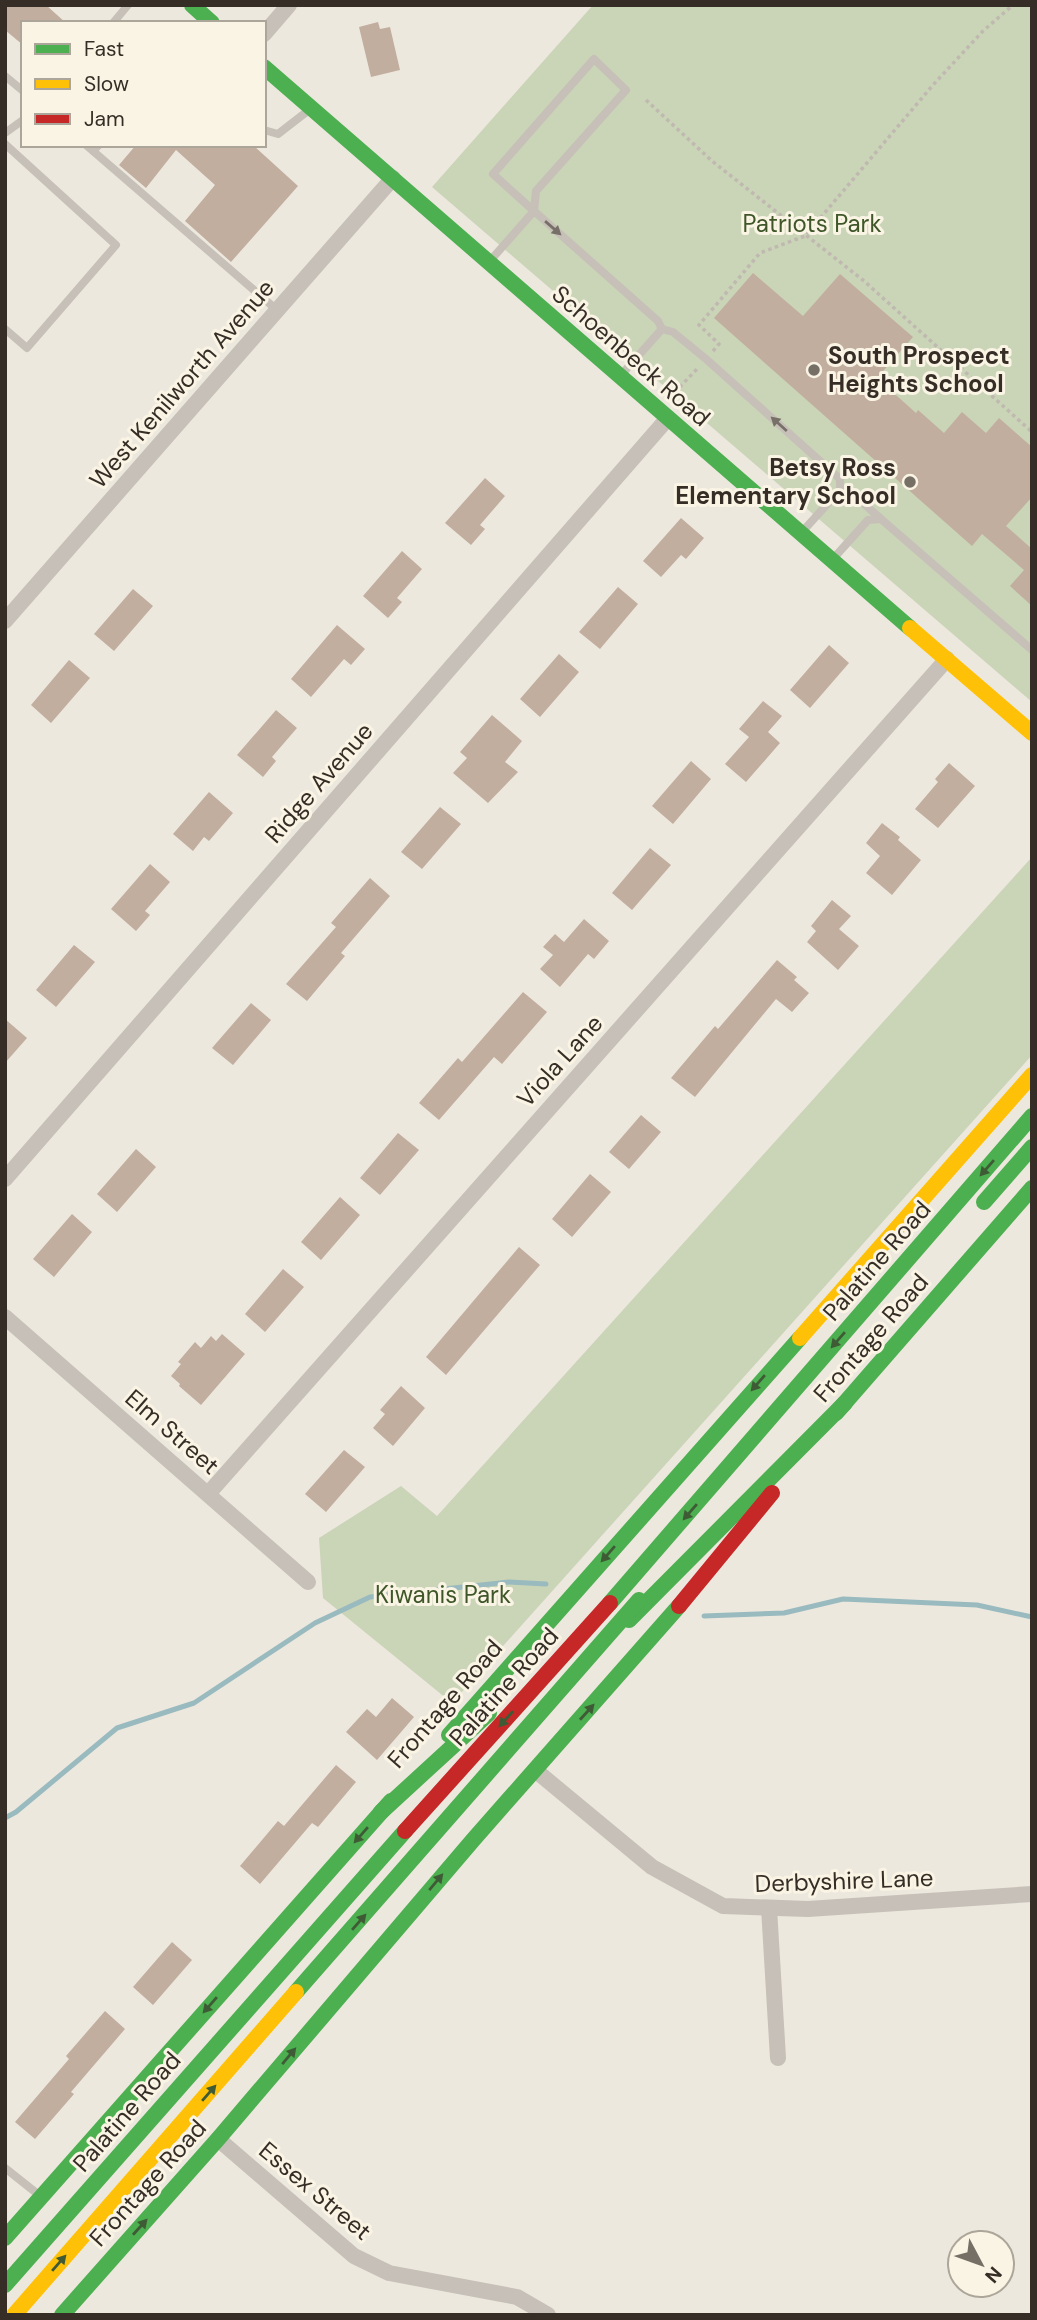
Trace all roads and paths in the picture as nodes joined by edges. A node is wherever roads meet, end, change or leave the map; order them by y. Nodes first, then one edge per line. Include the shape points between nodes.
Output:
1 (128, 5) edge
2 (191, 5) edge
3 (289, 5) edge
4 (1013, 5) edge
5 (115, 21) edge
6 (210, 21) edge
7 (266, 32) edge
8 (266, 69) edge
9 (5, 76) edge
10 (21, 89) edge
11 (646, 100) dead end
12 (311, 108) junction
13 (21, 121) edge
14 (266, 131) edge
15 (5, 133) edge
16 (5, 144) edge
17 (93, 147) edge
18 (393, 178) junction
19 (534, 211) junction
20 (805, 236) junction
21 (489, 262) junction
22 (277, 310) junction
23 (5, 329) edge
24 (662, 329) junction
25 (706, 359) junction
26 (620, 376) junction
27 (663, 414) junction
28 (1032, 432) edge
29 (840, 490) junction
30 (881, 519) junction
31 (801, 533) junction
32 (832, 560) junction
33 (5, 621) edge
34 (1032, 650) edge
35 (947, 659) junction
36 (1032, 733) edge
37 (1032, 1075) edge
38 (1032, 1116) edge
39 (1032, 1146) edge
40 (5, 1179) edge
41 (1032, 1188) edge
42 (970, 1218) dead end
43 (5, 1317) edge
44 (845, 1403) junction
45 (208, 1494) junction
46 (726, 1499) dead end
47 (308, 1582) dead end
48 (615, 1598) junction
49 (575, 1674) junction
50 (535, 1770) junction
51 (381, 1812) junction
52 (1032, 1894) edge
53 (769, 1908) junction
54 (778, 2058) dead end
55 (218, 2139) junction
56 (5, 2168) edge
57 (41, 2197) junction
58 (5, 2238) edge
59 (5, 2285) edge
60 (14, 2315) edge
61 (62, 2315) edge
62 (548, 2315) edge

1 - 5 lane
2 - 6 main road
3 - 7 street
4 - 20 path via 933,85
8 - 12 main road, Schoenbeck Road
9 - 10 lane
11 - 20 path
12 - 14 lane via 278,134
12 - 18 main road, Schoenbeck Road
13 - 15 lane
16 - 23 lane via 116,246 27,348
17 - 22 lane
18 - 21 main road, Schoenbeck Road
18 - 22 street, West Kenilworth Avenue
19 - 19 lane via 537,191 626,90 594,59 493,174
19 - 21 lane
19 -> 24 lane
20 - 25 path via 760,253 699,325 719,344
20 - 28 path via 864,281
21 - 26 main road, Schoenbeck Road
22 - 33 street, West Kenilworth Avenue
24 - 25 lane via 673,332
24 - 26 lane
25 - 27 path
29 -> 25 lane via 840,479
26 - 27 main road, Schoenbeck Road
27 - 31 main road, Schoenbeck Road
27 - 40 street, Ridge Avenue
29 - 30 lane via 853,494
29 - 31 lane
30 - 32 lane via 868,520
30 - 34 lane
31 - 32 main road, Schoenbeck Road
32 - 35 main road, Schoenbeck Road
35 - 36 main road, Schoenbeck Road
35 - 45 street, Viola Lane
37 -> 51 main road, Frontage Road
38 -> 48 main road, Palatine Road
39 - 42 main road, Palatine Road
41 - 44 main road, Frontage Road
43 - 45 street, Elm Street
44 - 49 main road
50 -> 44 main road, Frontage Road via 654,1637
45 - 47 street, Elm Street
46 - 49 main road, Palatine Road
48 - 51 main road
48 -> 59 main road, Palatine Road
60 -> 49 main road, Palatine Road
50 - 53 street, Derbyshire Lane via 652,1867 723,1906
55 -> 50 main road, Frontage Road
51 -> 57 main road, Frontage Road
52 - 53 street, Derbyshire Lane
53 - 54 street
61 -> 55 main road, Frontage Road
55 - 62 street, Essex Street via 354,2256 390,2273 517,2297
56 - 57 lane
57 - 58 main road, Frontage Road

